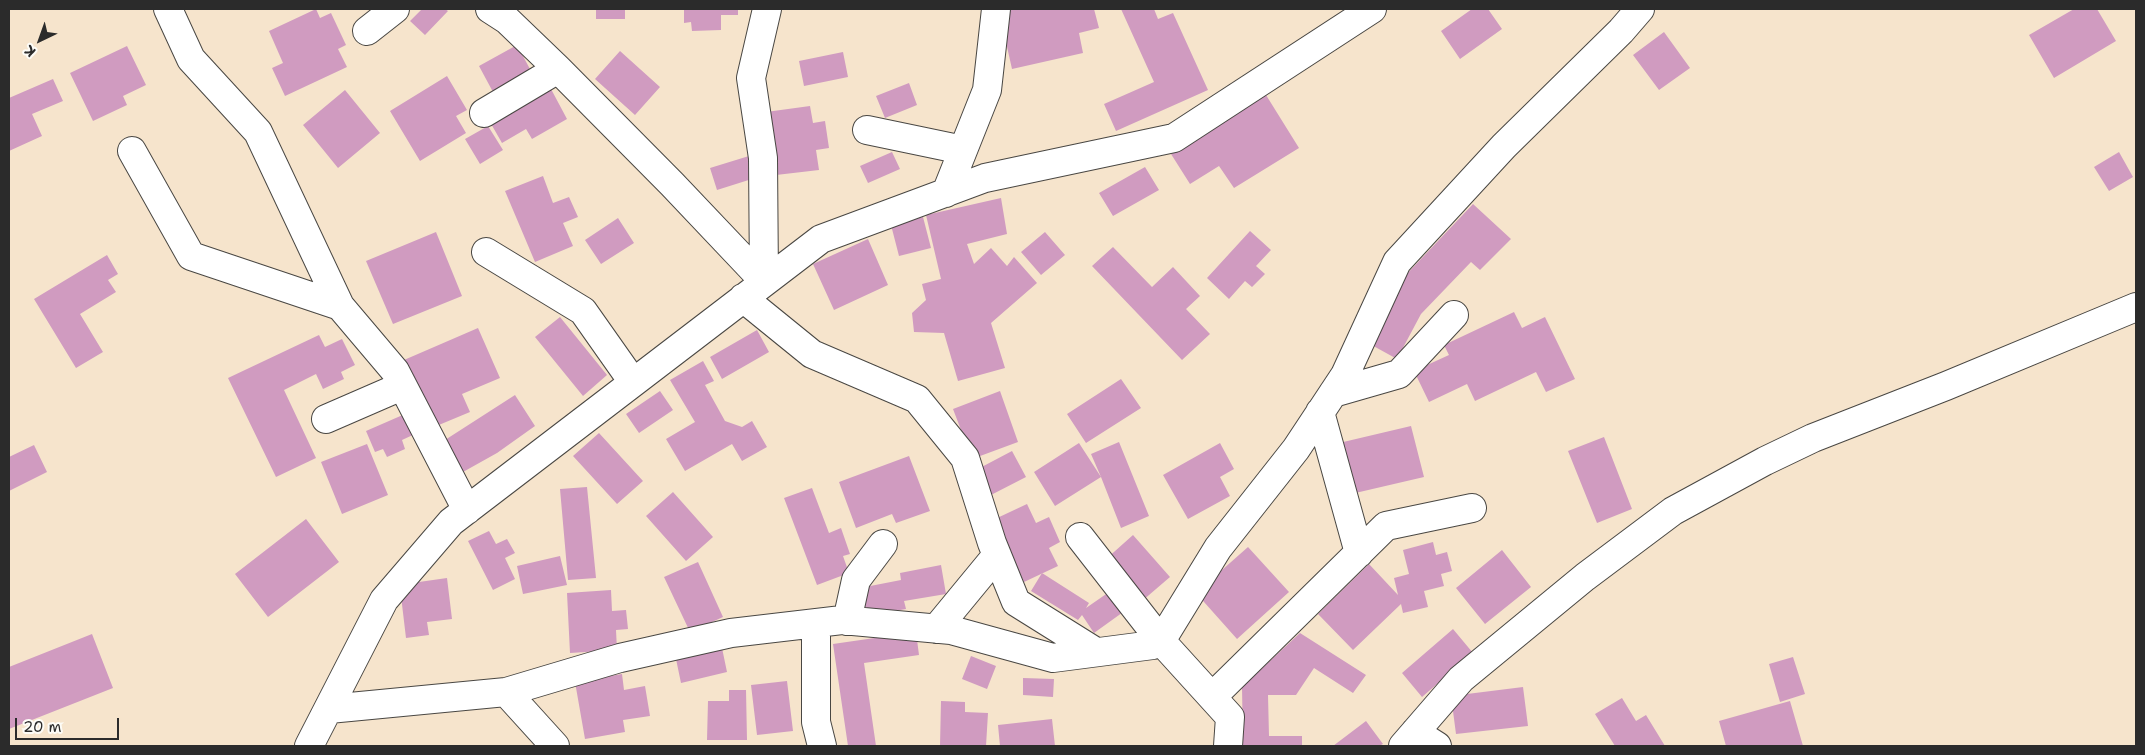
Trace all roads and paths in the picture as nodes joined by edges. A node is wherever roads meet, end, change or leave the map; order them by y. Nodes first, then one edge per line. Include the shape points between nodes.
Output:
1 (168, 9) edge
2 (395, 9) edge
3 (490, 9) edge
4 (767, 9) edge
5 (1372, 9) edge
6 (1640, 9) edge
7 (994, 10) edge
8 (368, 31) dead end
9 (558, 69) junction
10 (484, 113) dead end
11 (867, 130) dead end
12 (963, 150) junction
13 (132, 151) dead end
14 (946, 193) junction
15 (486, 252) dead end
16 (764, 281) junction
17 (742, 298) junction
18 (340, 306) junction
19 (2136, 306) edge
20 (1454, 315) dead end
21 (633, 382) junction
22 (402, 386) junction
23 (1327, 402) junction
24 (326, 419) dead end
25 (1472, 508) dead end
26 (467, 510) junction
27 (1080, 537) dead end
28 (883, 544) dead end
29 (1359, 552) junction
30 (997, 555) junction
31 (847, 621) junction
32 (816, 623) junction
33 (936, 628) junction
34 (1161, 641) junction
35 (1096, 652) junction
36 (506, 692) junction
37 (1212, 697) junction
38 (329, 709) junction
39 (1418, 742) edge
40 (310, 746) edge
41 (555, 746) edge
42 (822, 746) edge
43 (1228, 746) edge

1 - 18 street via 192,59 258,132
2 - 8 street
3 - 9 street via 507,20
4 - 16 street via 751,78 763,158
5 - 14 street via 1174,138 985,178
6 - 23 street via 1504,146 1397,262 1345,375
7 - 12 street via 987,90
9 - 10 street
9 - 16 street
11 - 12 street
12 - 14 street
13 - 18 street via 191,256
14 - 16 street via 821,239
15 - 21 street via 583,311
16 - 17 street
17 - 21 street
17 - 30 street via 812,354 917,400 965,458
18 - 22 street via 395,370
19 - 39 street via 1814,438 1672,511 1585,577 1461,679
20 - 23 street via 1399,374
21 - 26 street
22 - 24 street
22 - 26 street
23 - 29 street
23 - 34 street via 1296,449 1218,548
25 - 29 street via 1386,526
26 - 38 street via 451,522 384,600
27 - 34 street
28 - 31 street via 856,580
29 - 37 street
30 - 33 street
30 - 35 street via 1016,602
31 - 32 street
31 - 33 street
32 - 36 street via 731,633 620,658
32 - 42 street via 816,722
33 - 35 street via 1054,658
34 - 35 street via 1153,645
34 - 37 street
36 - 38 street
36 - 41 street
37 - 43 street via 1230,717
38 - 40 street

